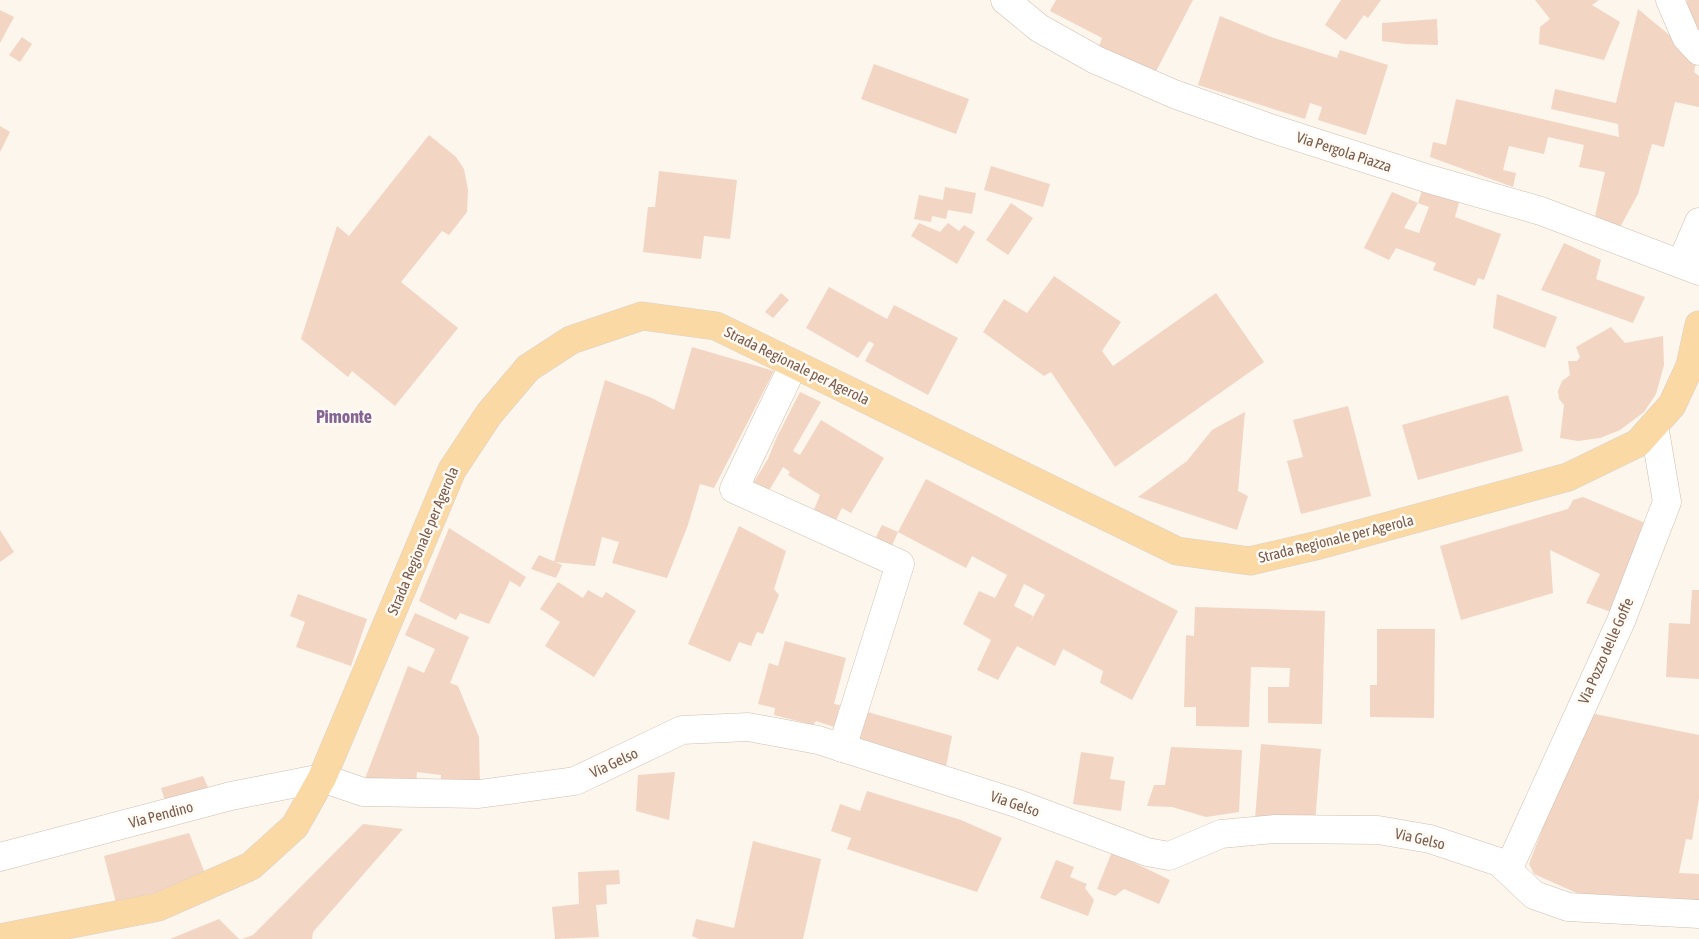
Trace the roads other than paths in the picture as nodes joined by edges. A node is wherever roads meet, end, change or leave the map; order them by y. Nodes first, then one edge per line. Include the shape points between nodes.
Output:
1 (1670, 0) edge
2 (1014, 3) edge
3 (1699, 51) edge
4 (1699, 222) edge
5 (1690, 268) edge
6 (1699, 325) edge
7 (794, 364) junction
8 (1654, 424) junction
9 (842, 748) junction
10 (322, 778) junction
11 (0, 857) edge
12 (1508, 870) junction
13 (1699, 914) edge
14 (0, 938) edge

1 - 3 street via 1686,37
2 - 5 street, Via Pergola Piazza via 1039,28 1096,60 1174,94 1267,127 1541,211
4 - 5 street
6 - 8 main road, Strada Regionale per Agerola via 1690,366 1672,405
7 - 8 main road, Strada Regionale per Agerola via 1177,550 1250,561 1568,477 1638,443
7 - 9 street via 734,489 900,564
7 - 10 main road, Strada Regionale per Agerola via 716,326 642,316 570,340 528,368 489,414 452,470
8 - 12 street, Via Pozzo delle Goffe via 1667,502 1621,621
9 - 10 street, Via Gelso via 818,740 748,727 682,730 575,781 479,794 363,792
9 - 12 street, Via Gelso via 1016,803 1147,852 1169,856 1221,834 1275,828 1378,830 1430,839 1499,862
10 - 11 street, Via Pendino via 230,796
10 - 14 main road, Strada Regionale per Agerola via 294,826 251,866 158,907
12 - 13 street, Via Gelso via 1534,895 1568,907

